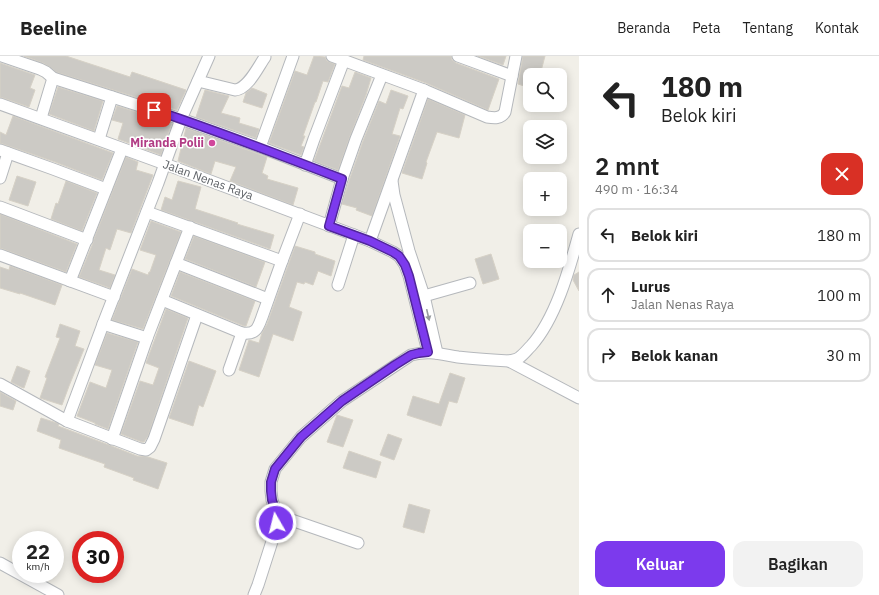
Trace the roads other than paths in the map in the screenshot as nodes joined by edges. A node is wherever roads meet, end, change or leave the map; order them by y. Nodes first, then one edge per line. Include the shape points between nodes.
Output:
1 (2, 56) edge
2 (209, 56) edge
3 (293, 56) edge
4 (458, 56) edge
5 (516, 56) edge
6 (264, 57) edge
7 (337, 57) edge
8 (382, 75) junction
9 (512, 76) junction
10 (53, 78) junction
11 (198, 81) junction
12 (424, 90) junction
13 (112, 97) junction
14 (0, 104) edge
15 (41, 118) junction
16 (181, 119) junction
17 (99, 140) junction
18 (260, 147) junction
19 (122, 149) junction
20 (4, 151) edge
21 (165, 164) junction
22 (305, 165) junction
23 (0, 178) edge
24 (342, 179) junction
25 (392, 181) junction
26 (106, 189) junction
27 (0, 207) edge
28 (147, 212) junction
29 (300, 214) junction
30 (329, 226) junction
31 (190, 227) junction
32 (579, 234) edge
33 (354, 235) junction
34 (87, 240) junction
35 (370, 241) junction
36 (404, 253) junction
37 (0, 255) edge
38 (282, 261) junction
39 (176, 263) junction
40 (70, 281) junction
41 (470, 283) dead end
42 (338, 285) dead end
43 (424, 296) junction
44 (114, 297) junction
45 (268, 299) junction
46 (162, 300) junction
47 (198, 315) junction
48 (103, 324) junction
49 (242, 333) junction
50 (147, 338) junction
51 (433, 353) junction
52 (509, 361) junction
53 (229, 370) dead end
54 (0, 384) edge
55 (579, 398) edge
56 (67, 421) junction
57 (112, 439) junction
58 (277, 515) junction
59 (358, 543) dead end
60 (0, 563) edge
61 (58, 595) edge
62 (254, 595) edge

1 - 10 street via 40,69
2 - 11 street
3 - 18 street
4 - 9 street
5 - 9 street
6 - 11 street via 250,80 238,90
7 - 8 street
7 - 22 street
8 - 12 street
8 - 24 street
9 - 12 street via 505,112 496,118 487,117
10 - 13 street
10 - 15 street
11 - 16 street
12 - 25 street
13 - 16 street
13 - 17 street
14 - 15 street, Jalan Nenas Raya
15 - 17 street, Jalan Nenas Raya
16 - 18 street
16 - 21 street
17 - 19 street, Jalan Nenas Raya
18 - 22 street
19 - 21 street, Jalan Nenas Raya
19 - 26 street
20 - 23 street
20 - 26 street
21 - 28 street
21 - 29 street, Jalan Nenas Raya
22 - 24 street
24 - 30 street
25 - 35 street
25 - 36 street
26 - 34 street
27 - 34 street
28 - 31 street
28 - 44 street
29 - 30 street, Jalan Nenas Raya
29 - 38 street
30 - 33 street, Jalan Nenas Raya
31 - 38 street
31 - 39 street
32 - 52 street via 552,312 536,340 522,356
33 - 35 street, Jalan Nenas Raya
33 - 42 street
34 - 40 street
35 - 36 street, Jalan Nenas Raya via 393,252
36 - 43 street
36 - 51 street via 405,265
37 - 40 street
38 - 45 street
39 - 45 street
39 - 46 street
40 - 44 street
41 - 43 street
43 -> 51 street
44 - 48 street
45 - 49 street via 255,332
46 - 47 street
46 - 50 street
47 - 49 street
47 - 57 street via 150,447 146,450 140,449
48 - 50 street
48 - 56 street
49 - 53 street
50 - 57 street
51 - 52 street
51 - 58 street via 411,355 395,365 342,401 301,437 275,469 271,482 272,500
52 - 55 street
54 - 56 street
56 - 57 street
58 - 59 street
58 - 62 street via 272,545
60 - 61 street

